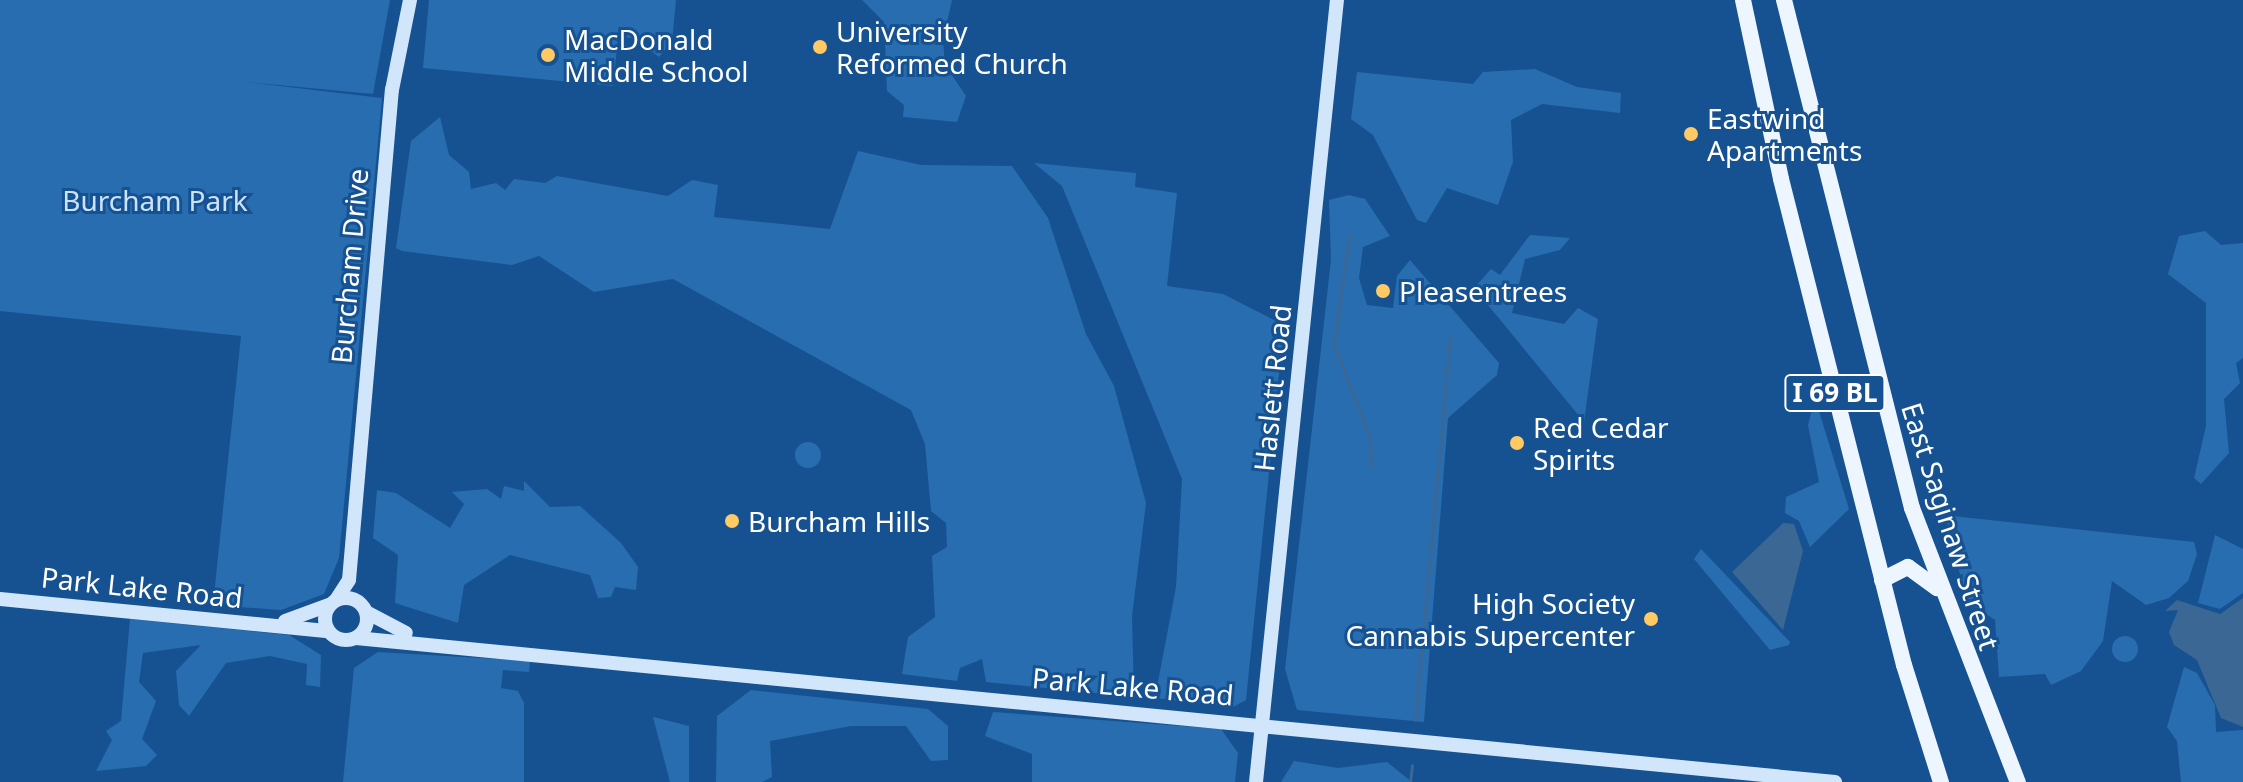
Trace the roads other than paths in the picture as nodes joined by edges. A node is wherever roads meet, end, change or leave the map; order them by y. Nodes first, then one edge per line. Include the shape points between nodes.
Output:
1 (410, 0) edge
2 (1337, 0) edge
3 (1743, 0) edge
4 (1784, 0) edge
5 (352, 539) junction
6 (1882, 580) junction
7 (1938, 589) junction
8 (0, 599) edge
9 (333, 603) junction
10 (365, 610) junction
11 (279, 624) junction
12 (328, 631) junction
13 (356, 638) junction
14 (426, 639) junction
15 (1262, 723) junction
16 (1256, 782) edge
17 (1835, 782) edge
18 (1941, 782) edge
19 (2018, 782) edge

1 - 5 street, Burcham Drive via 392,90
2 - 15 street, Haslett Road
3 - 6 main road, I 69 BL
4 - 7 main road, East Saginaw Street / I 69 BL
5 - 9 street, Burcham Drive via 347,587
5 - 10 street, Burcham Drive
6 - 7 main road via 1908,567
6 - 18 main road, I 69 BL
7 - 19 main road, East Saginaw Street / I 69 BL
8 - 11 street, Park Lake Road
9 - 10 street via 350,598
9 - 11 street, Park Lake Road
9 - 12 street
10 - 13 street
10 - 14 street, Park Lake Road
11 - 12 street, Park Lake Road
12 - 13 street via 341,640
13 - 14 street, Park Lake Road
14 - 15 street, Park Lake Road
15 - 16 street, Haslett Road
15 - 17 street, Park Lake Road

